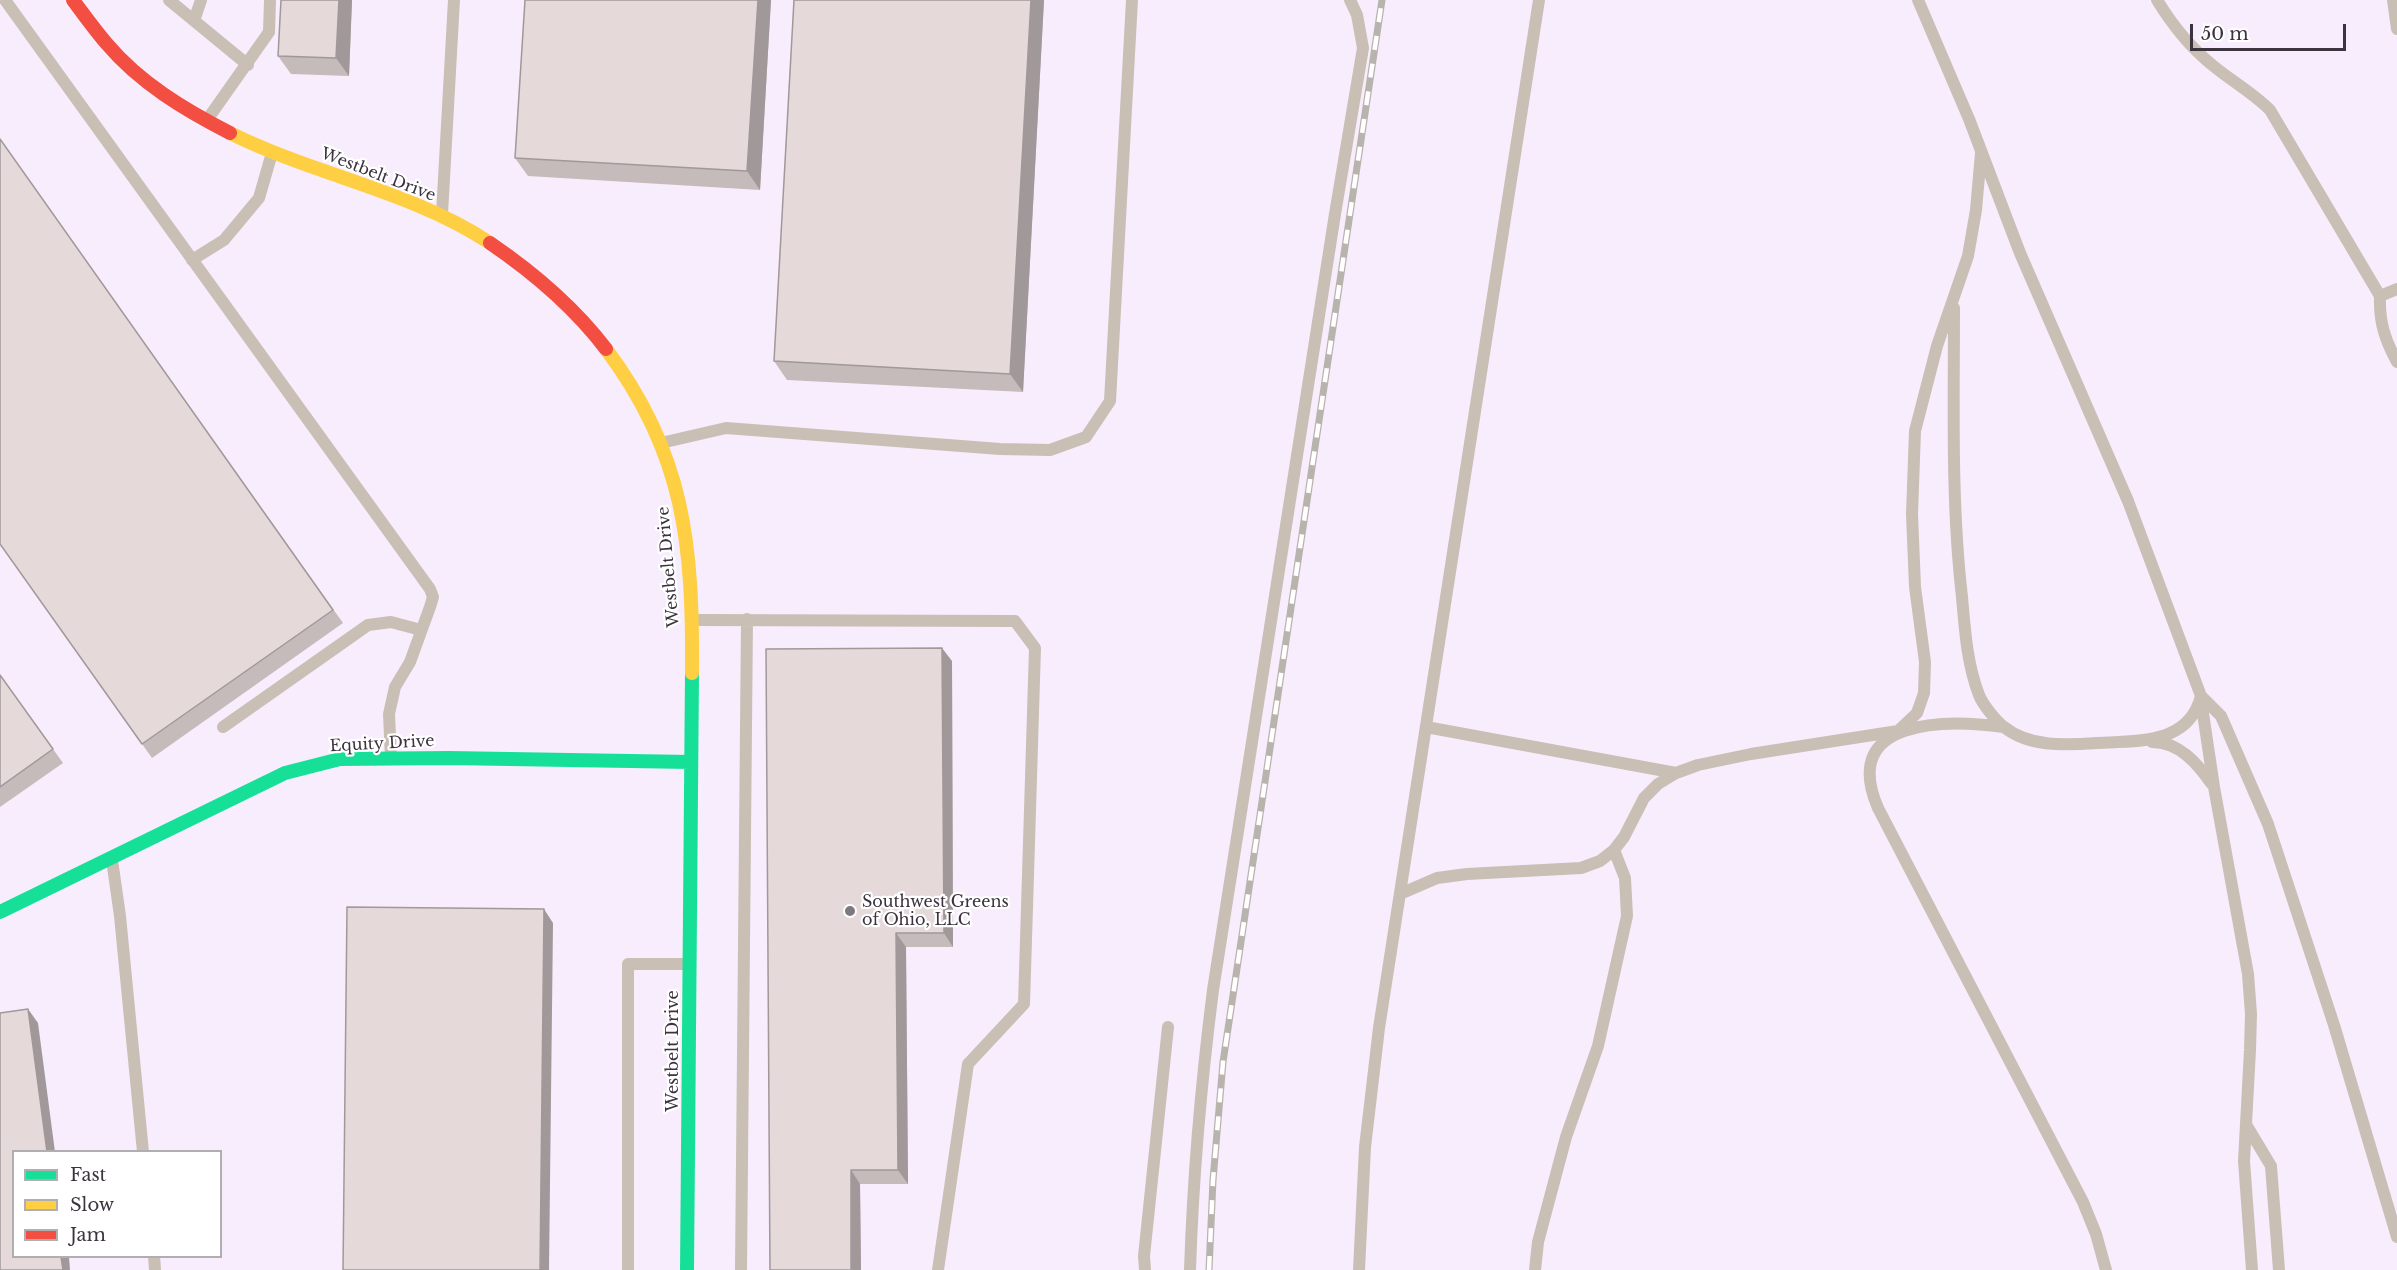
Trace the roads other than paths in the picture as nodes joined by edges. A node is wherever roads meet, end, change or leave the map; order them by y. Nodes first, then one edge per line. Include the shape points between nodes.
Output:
1 (5, 0) edge
2 (73, 0) edge
3 (169, 0) edge
4 (201, 0) edge
5 (270, 0) edge
6 (454, 0) edge
7 (1132, 0) edge
8 (1350, 0) edge
9 (1539, 0) edge
10 (1918, 0) edge
11 (2157, 0) edge
12 (2393, 0) edge
13 (194, 21) junction
14 (2397, 29) edge
15 (248, 65) junction
16 (205, 122) junction
17 (1981, 151) junction
18 (272, 152) junction
19 (441, 217) junction
20 (192, 260) junction
21 (2397, 289) edge
22 (2380, 296) junction
23 (1954, 297) junction
24 (2397, 362) edge
25 (660, 443) junction
26 (747, 619) junction
27 (692, 620) junction
28 (421, 630) junction
29 (2200, 696) junction
30 (223, 727) dead end
31 (1426, 727) junction
32 (2004, 727) junction
33 (1898, 731) junction
34 (2133, 741) junction
35 (391, 759) junction
36 (691, 762) junction
37 (1676, 773) junction
38 (2214, 787) junction
39 (1614, 850) junction
40 (111, 856) junction
41 (1400, 894) junction
42 (0, 912) edge
43 (690, 964) junction
44 (1168, 1027) dead end
45 (2247, 1126) junction
46 (143, 1150) edge
47 (2397, 1237) edge
48 (628, 1270) edge
49 (687, 1270) edge
50 (741, 1270) edge
51 (938, 1270) edge
52 (1145, 1270) edge
53 (1190, 1270) edge
54 (1359, 1270) edge
55 (1535, 1270) edge
56 (2106, 1270) edge
57 (2252, 1270) edge
58 (2278, 1270) edge

1 - 20 lane
2 - 16 street, Westbelt Drive via 126,64 167,99
3 - 13 lane
4 - 13 lane
5 - 15 lane via 269,32
6 - 19 lane
7 - 25 lane via 1110,401 1086,437 1050,450 1000,449 726,428
8 - 53 lane via 1358,15 1363,48 1213,990 1192,1202
9 - 31 lane
10 - 17 lane
11 - 22 lane via 2210,64 2254,93 2270,110
12 - 14 lane
13 - 15 lane
15 - 16 lane
16 - 18 street, Westbelt Drive
17 - 23 lane via 1968,256
17 - 29 lane via 2020,253 2128,501
18 - 19 street, Westbelt Drive
18 - 20 lane via 259,198 224,240
19 - 25 street, Westbelt Drive via 496,247 557,294 623,371
20 - 28 lane via 430,589 433,597
21 - 22 lane
22 - 24 lane via 2382,328
23 - 32 lane via 1957,553 1969,661 1980,698
23 - 33 lane via 1916,431 1912,514 1915,587 1925,662 1924,693 1917,713
25 - 27 street, Westbelt Drive via 680,503
26 - 27 lane
26 - 50 lane
26 - 51 lane via 1015,621 1035,648 1024,1004 968,1064
27 - 36 street, Westbelt Drive
28 - 30 lane via 392,622 368,625
28 - 35 lane via 410,662 395,687 389,714
29 - 34 lane via 2198,709 2184,726 2160,737
29 - 38 lane
29 - 47 lane via 2221,716 2268,824 2334,1025
31 - 37 lane
31 - 41 lane
32 - 33 lane via 1949,723
32 - 34 lane via 2033,742
33 - 37 lane via 1751,754
33 - 56 lane via 1887,738 1873,758 1869,768 1872,794 2083,1202
34 - 38 lane via 2160,742 2173,747 2194,761
35 - 36 street, Equity Drive
35 - 40 street, Equity Drive via 340,759 285,773
36 - 43 street, Westbelt Drive
37 - 39 lane via 1644,798
38 - 45 lane via 2251,1014
39 - 41 lane via 1581,868 1437,878
39 - 55 lane via 1625,878 1627,916 1598,1046 1566,1137 1538,1242
40 - 42 street, Equity Drive
40 - 46 lane
41 - 54 lane via 1365,1147
43 - 48 lane via 628,964
43 - 49 street, Westbelt Drive
44 - 52 lane
45 - 57 lane via 2244,1161
45 - 58 lane via 2271,1166

